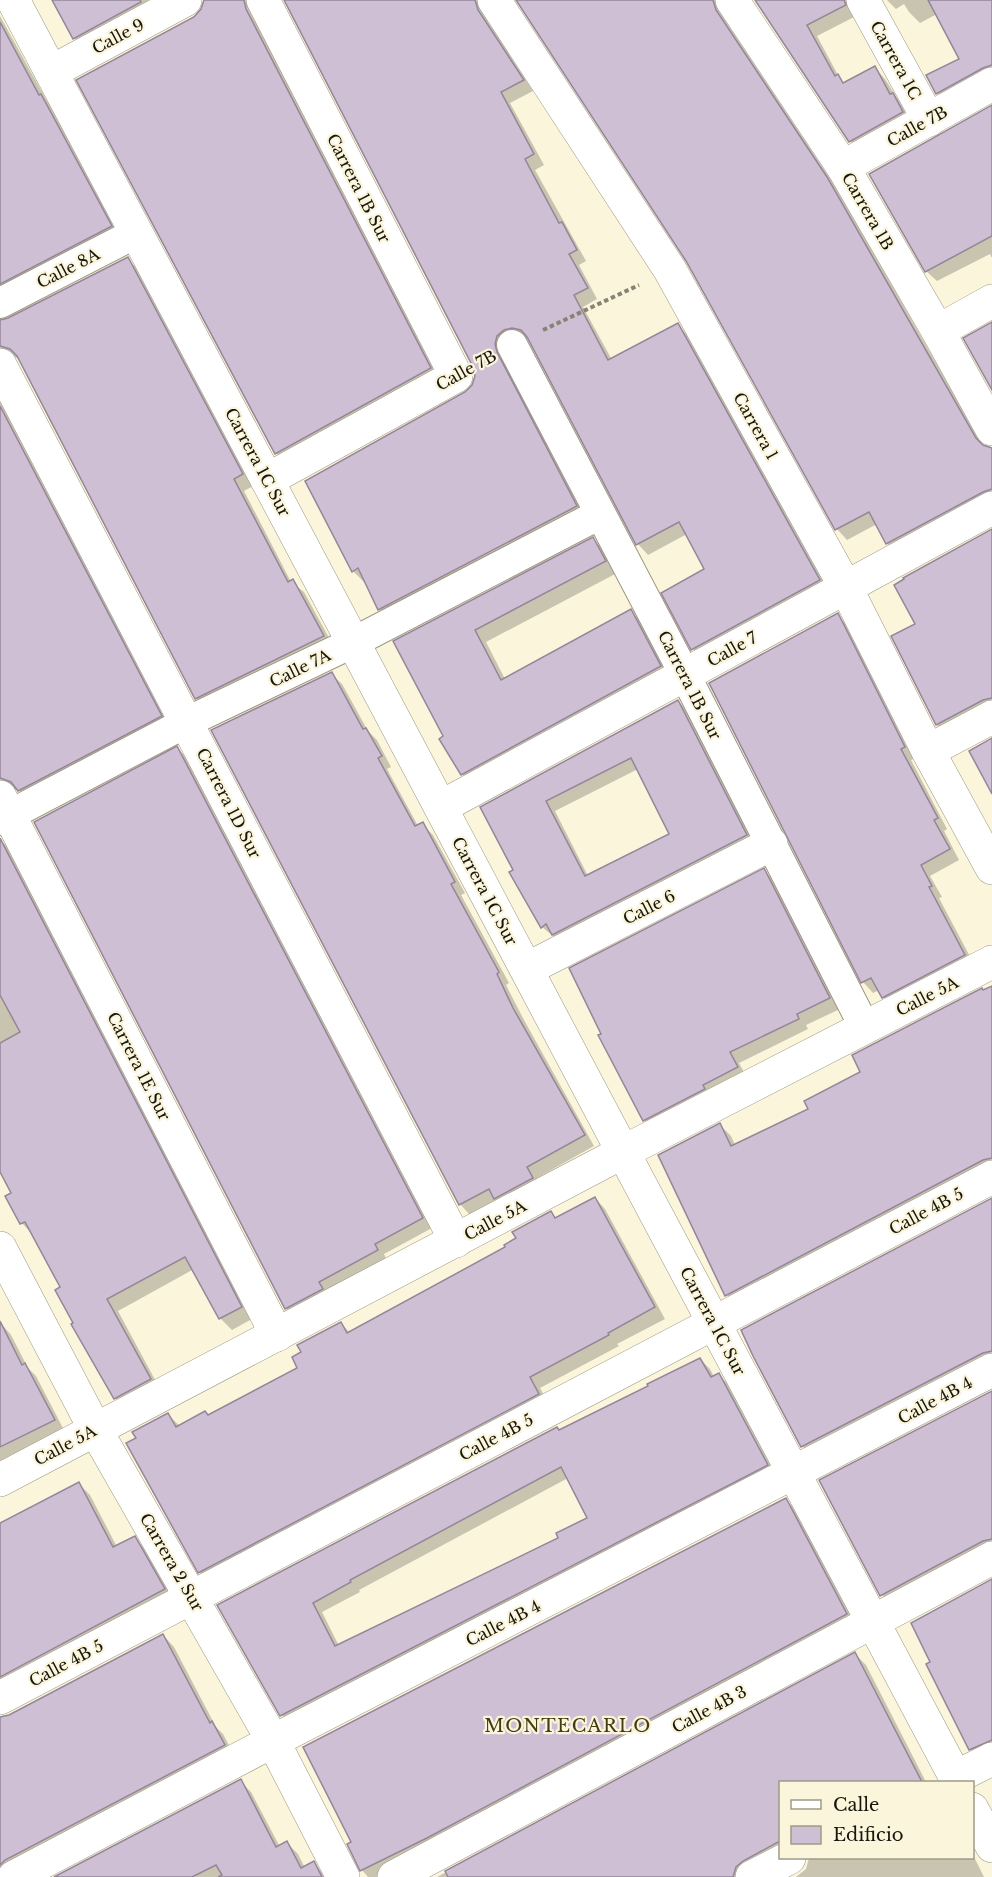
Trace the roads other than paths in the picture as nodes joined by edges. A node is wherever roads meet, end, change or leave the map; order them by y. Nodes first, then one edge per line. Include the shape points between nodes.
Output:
1 (13, 0) edge
2 (185, 0) edge
3 (263, 0) edge
4 (494, 0) edge
5 (732, 0) edge
6 (863, 0) edge
7 (51, 72) junction
8 (992, 84) edge
9 (928, 120) junction
10 (843, 167) junction
11 (136, 233) junction
12 (992, 301) edge
13 (0, 303) edge
14 (938, 331) junction
15 (512, 345) road end
16 (0, 365) edge
17 (456, 376) joint
18 (992, 429) edge
19 (267, 480) junction
20 (992, 508) edge
21 (600, 514) junction
22 (846, 588) junction
23 (354, 642) junction
24 (685, 675) junction
25 (992, 717) edge
26 (187, 722) junction
27 (928, 751) junction
28 (441, 807) junction
29 (3, 811) edge
30 (771, 844) junction
31 (992, 868) edge
32 (992, 962) edge
33 (527, 969) junction
34 (865, 1028) junction
35 (623, 1152) junction
36 (992, 1177) edge
37 (456, 1241) junction
38 (0, 1248) edge
39 (714, 1322) junction
40 (278, 1335) junction
41 (992, 1370) edge
42 (95, 1429) junction
43 (794, 1473) junction
44 (0, 1480) edge
45 (992, 1558) edge
46 (192, 1598) junction
47 (872, 1621) junction
48 (0, 1698) edge
49 (273, 1741) junction
50 (992, 1759) edge
51 (949, 1778) edge
52 (974, 1813) edge
53 (992, 1846) edge
54 (785, 1859) edge
55 (14, 1877) edge
56 (343, 1877) edge
57 (394, 1877) edge
58 (752, 1877) edge

1 - 7 street, Carrera 1C Sur
2 - 7 street, Calle 9
3 - 17 street, Carrera 1B Sur
4 - 22 street, Carrera 1 via 670,270
5 - 10 street, Carrera 1B
6 - 9 street, Carrera 1C
7 - 11 street, Carrera 1C Sur
8 - 9 street, Calle 7B
9 - 10 street, Calle 7B
10 - 14 street, Carrera 1B
11 - 13 street, Calle 8A
11 - 19 street, Carrera 1C Sur
12 - 14 street
14 - 18 street, Carrera 1B
15 - 21 street, Carrera 1B Sur
16 - 26 street, Carrera 1D Sur
17 - 19 street, Calle 7B
19 - 23 street, Carrera 1C Sur
20 - 22 street, Calle 7
21 - 23 street, Calle 7A
21 - 24 street, Carrera 1B Sur
22 - 24 street, Calle 7
22 - 27 street, Carrera 1
23 - 26 street, Calle 7A
23 - 28 street, Carrera 1C Sur
24 - 28 street, Calle 7
24 - 30 street, Carrera 1B Sur
25 - 27 street
26 - 29 street, Calle 7A
26 - 37 street, Carrera 1D Sur
27 - 31 street, Carrera 1
28 - 33 street, Carrera 1C Sur
29 - 40 street, Carrera 1E Sur
30 - 33 street, Calle 6
30 - 34 street, Carrera 1B Sur
32 - 34 street, Calle 5A
33 - 35 street, Carrera 1C Sur
34 - 35 street, Calle 5A
35 - 37 street, Calle 5A
35 - 39 street, Carrera 1C Sur
36 - 39 street, Calle 4B 5
37 - 40 street, Calle 5A
38 - 42 street, Carrera 2 Sur
39 - 43 street, Carrera 1C Sur
39 - 46 street, Calle 4B 5
40 - 42 street, Calle 5A
41 - 43 street, Calle 4B 4
42 - 44 street, Calle 5A
42 - 46 street, Carrera 2 Sur
43 - 47 street, Carrera 1C Sur
43 - 49 street, Calle 4B 4
45 - 47 street, Calle 4B 3
46 - 48 street, Calle 4B 5
46 - 49 street, Carrera 2 Sur
47 - 51 street, Carrera 1C Sur
47 - 57 street, Calle 4B 3
49 - 55 street, Calle 4B 4
49 - 56 street, Carrera 2 Sur
50 - 51 street
52 - 53 street
54 - 58 street

